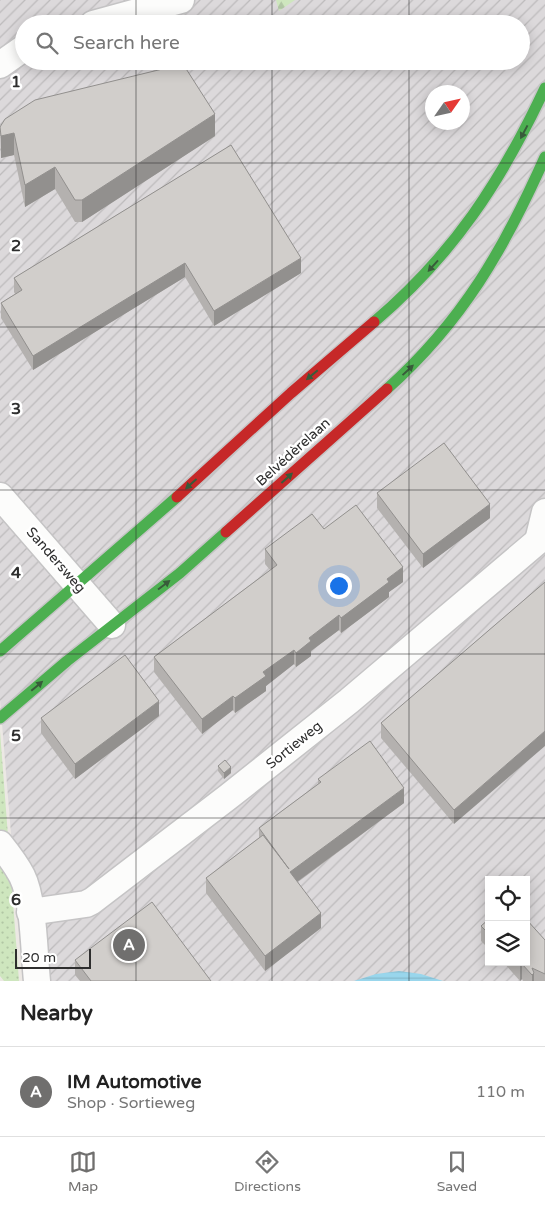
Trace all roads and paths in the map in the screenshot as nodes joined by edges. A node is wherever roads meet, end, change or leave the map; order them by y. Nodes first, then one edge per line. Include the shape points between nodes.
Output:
1 (181, 0) edge
2 (126, 15) edge
3 (15, 54) edge
4 (0, 65) edge
5 (545, 88) edge
6 (545, 157) edge
7 (0, 496) edge
8 (545, 512) edge
9 (541, 540) edge
10 (77, 584) junction
11 (112, 625) junction
12 (0, 652) edge
13 (0, 718) edge
14 (0, 844) edge
15 (30, 912) junction
16 (37, 981) edge

1 - 2 street
3 - 4 street
5 -> 10 main road via 486,198 427,272
11 -> 6 main road, Belvédèrelaan via 187,567 428,350 482,281 519,216
7 - 10 street, Sandersweg
8 - 9 street
9 - 15 street, Sortieweg via 349,701 92,901
10 - 11 street, Sandersweg
10 - 12 main road
13 -> 11 main road, Belvédèrelaan
14 - 15 street via 23,876
15 - 16 street

